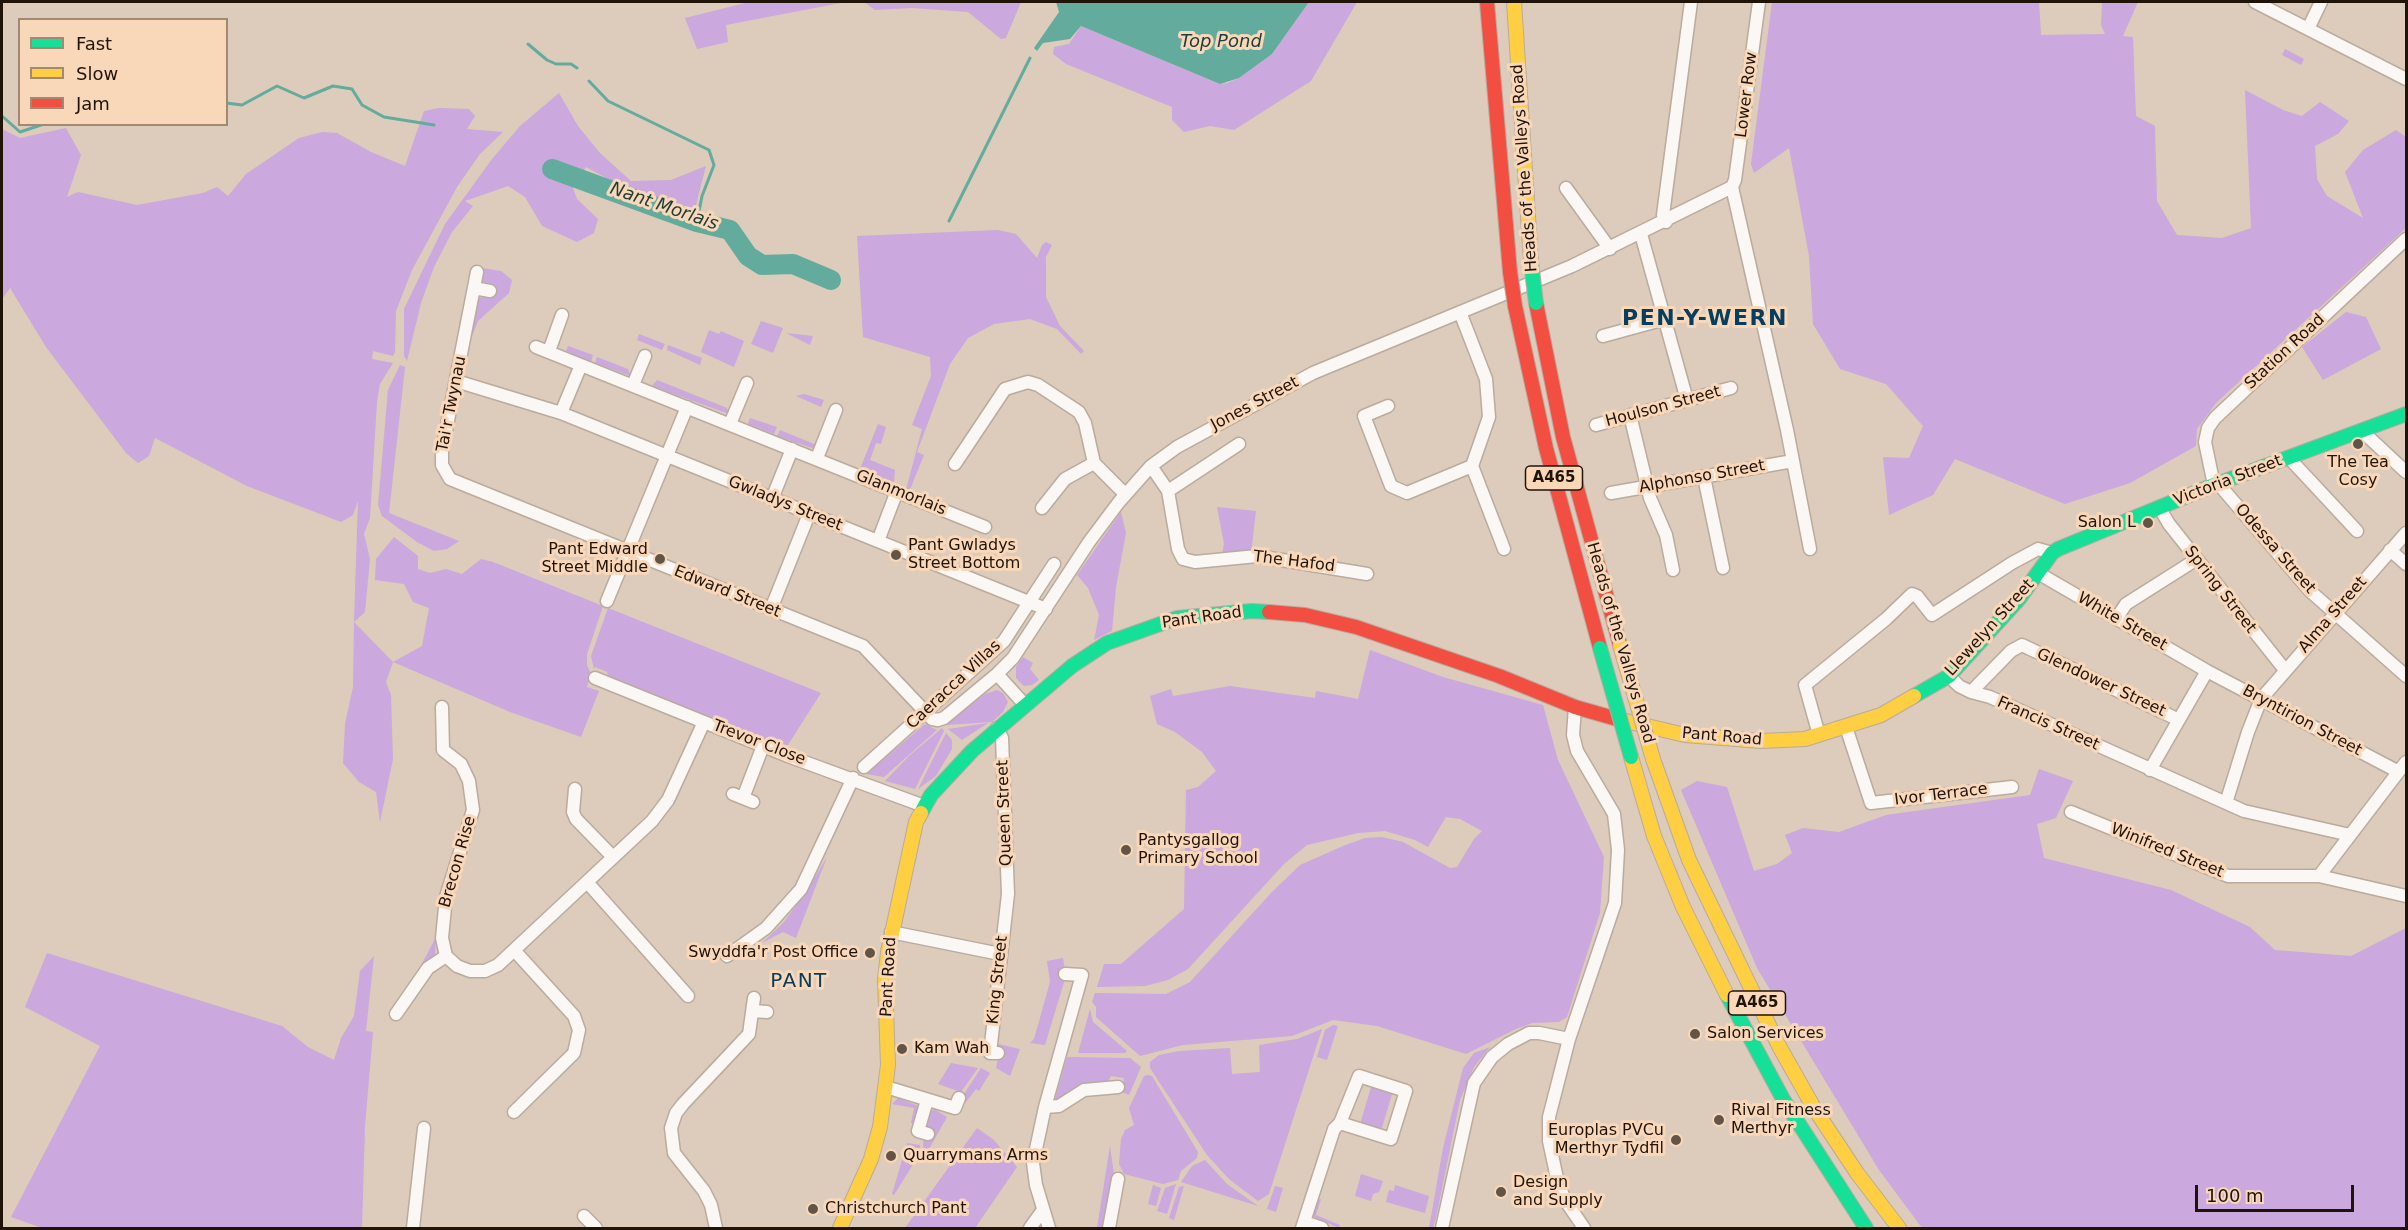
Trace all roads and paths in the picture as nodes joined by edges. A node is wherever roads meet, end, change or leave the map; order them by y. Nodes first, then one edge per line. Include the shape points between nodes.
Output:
1 (1487, 2) edge
2 (1514, 2) edge
3 (1690, 2) edge
4 (1759, 2) edge
5 (2255, 2) edge
6 (2321, 2) edge
7 (2308, 29) junction
8 (2406, 79) edge
9 (1732, 187) junction
10 (1566, 188) dead end
11 (1666, 222) junction
12 (1641, 234) junction
13 (2406, 239) edge
14 (1610, 249) junction
15 (477, 272) dead end
16 (474, 288) junction
17 (490, 291) dead end
18 (1460, 312) junction
19 (562, 315) dead end
20 (1665, 319) junction
21 (1603, 336) dead end
22 (536, 347) dead end
23 (549, 351) junction
24 (645, 356) dead end
25 (581, 365) junction
26 (456, 381) junction
27 (747, 383) dead end
28 (633, 385) junction
29 (1731, 388) dead end
30 (1687, 400) junction
31 (1388, 406) dead end
32 (687, 407) junction
33 (836, 410) dead end
34 (561, 414) junction
35 (2406, 414) edge
36 (1630, 415) junction
37 (730, 424) junction
38 (1596, 425) dead end
39 (2362, 431) junction
40 (1239, 444) dead end
41 (792, 449) junction
42 (667, 457) junction
43 (817, 458) junction
44 (2289, 458) junction
45 (1793, 461) junction
46 (1094, 463) junction
47 (955, 464) dead end
48 (1151, 466) junction
49 (1472, 466) junction
50 (2406, 472) edge
51 (1704, 477) junction
52 (2218, 484) junction
53 (1647, 487) junction
54 (897, 491) junction
55 (1168, 491) junction
56 (1611, 493) dead end
57 (1125, 494) junction
58 (487, 495) joint
59 (772, 499) junction
60 (2160, 507) junction
61 (1042, 508) dead end
62 (809, 514) junction
63 (985, 527) dead end
64 (2357, 531) dead end
65 (2406, 533) edge
66 (878, 541) junction
67 (1504, 549) dead end
68 (1810, 549) dead end
69 (2390, 550) junction
70 (628, 552) junction
71 (2052, 553) junction
72 (2197, 559) junction
73 (1054, 564) dead end
74 (2406, 564) edge
75 (1723, 568) dead end
76 (1673, 570) dead end
77 (2038, 573) junction
78 (1367, 574) dead end
79 (607, 602) dead end
80 (1031, 602) junction
81 (771, 609) junction
82 (1046, 609) junction
83 (2335, 613) junction
84 (2116, 619) junction
85 (2285, 670) junction
86 (2207, 671) junction
87 (997, 674) junction
88 (1949, 676) junction
89 (2406, 676) edge
90 (595, 678) dead end
91 (1971, 692) junction
92 (2261, 699) junction
93 (1025, 705) junction
94 (442, 707) dead end
95 (1575, 707) junction
96 (926, 712) junction
97 (944, 718) joint
98 (2179, 720) junction
99 (704, 722) junction
100 (1846, 727) junction
101 (997, 728) junction
102 (1819, 735) junction
103 (763, 746) junction
104 (2406, 762) edge
105 (864, 767) dead end
106 (2150, 770) junction
107 (2397, 771) junction
108 (853, 778) junction
109 (2012, 787) dead end
110 (575, 789) dead end
111 (743, 798) dead end
112 (2226, 802) junction
113 (924, 806) junction
114 (2071, 812) dead end
115 (2350, 835) junction
116 (612, 856) junction
117 (2319, 876) junction
118 (586, 882) junction
119 (2406, 896) edge
120 (1008, 900) joint
121 (891, 932) junction
122 (514, 950) junction
123 (1000, 954) junction
124 (446, 956) junction
125 (728, 956) dead end
126 (1065, 974) dead end
127 (688, 996) dead end
128 (754, 998) dead end
129 (753, 1011) junction
130 (767, 1012) dead end
131 (396, 1014) dead end
132 (1569, 1039) junction
133 (998, 1053) dead end
134 (886, 1087) junction
135 (1118, 1087) dead end
136 (959, 1098) dead end
137 (927, 1100) junction
138 (1045, 1107) junction
139 (514, 1112) dead end
140 (1340, 1123) junction
141 (424, 1128) dead end
142 (928, 1134) dead end
143 (422, 1145) junction
144 (436, 1147) dead end
145 (1118, 1179) dead end
146 (1043, 1210) junction
147 (584, 1216) dead end
148 (1303, 1225) edge
149 (413, 1228) edge
150 (596, 1228) edge
151 (716, 1228) edge
152 (840, 1228) edge
153 (1030, 1228) edge
154 (1048, 1228) edge
155 (1109, 1228) edge
156 (1322, 1228) edge
157 (1442, 1228) edge
158 (1584, 1228) edge
159 (1866, 1228) edge
160 (1899, 1228) edge

1 - 159 main road, Heads of the Valleys Road / A465, bridge via 1515,306 1546,448 1654,836 1683,908 1783,1099
2 - 160 main road, Heads of the Valleys Road / A465, bridge via 1536,303 1563,437 1653,759 1689,860 1779,1046 1814,1108
3 - 11 street via 1663,215
4 - 9 street, Lower Row
5 - 7 street
6 - 7 street
7 - 8 street
9 - 11 street, Jones Street
9 - 45 street
10 - 14 street
11 - 12 street, Jones Street
12 - 14 street, Jones Street
12 - 20 street
13 - 52 street, Station Road via 2215,418 2205,442
14 - 18 street, Jones Street
15 - 16 street, Tai'r Twynau
16 - 17 street
16 - 26 street, Tai'r Twynau
18 - 48 street, Jones Street via 1313,373 1187,441
18 - 49 street via 1486,379 1489,417
19 - 23 street
20 - 21 street
20 - 30 street
22 - 23 street, Glanmorlais
23 - 25 street, Glanmorlais
24 - 28 street
25 - 28 street, Glanmorlais
25 - 34 street
26 - 34 street, Gwladys Street
26 - 58 street, Tai'r Twynau via 442,465 450,479
27 - 37 street
28 - 32 street, Glanmorlais
29 - 30 street, Houlson Street
30 - 36 street, Houlson Street
31 - 49 street via 1364,416 1391,486 1407,493
32 - 37 street, Glanmorlais
32 - 42 street
33 - 43 street
34 - 42 street, Gwladys Street
35 - 39 main road, Victoria Street
36 - 38 street, Houlson Street
36 - 53 street
37 - 41 street, Glanmorlais
39 - 44 main road, Victoria Street
39 - 50 street
40 - 55 street
41 - 43 street, Glanmorlais
41 - 59 street
42 - 59 street, Gwladys Street
42 - 70 street
43 - 54 street, Glanmorlais
44 - 52 main road, Victoria Street
44 - 64 street
45 - 51 street, Alphonso Street
45 - 68 street
46 - 47 street via 1079,412 1028,382 1005,389
46 - 57 street
46 - 61 street via 1065,479
48 - 55 street, The Hafod
48 - 57 street, Jones Street
49 - 67 street
51 - 53 street, Alphonso Street
51 - 75 street
52 - 60 main road, Victoria Street
52 - 83 street, Odessa Street via 2310,591
53 - 56 street, Alphonso Street
53 - 76 street via 1666,535
54 - 63 street, Glanmorlais
54 - 66 street
55 - 78 street, The Hafod via 1183,559 1195,562 1257,556
57 - 82 street, Jones Street
58 - 70 street, Edward Street
59 - 62 street, Gwladys Street
60 - 71 main road, Victoria Street
60 - 72 street, Spring Street
62 - 66 street, Gwladys Street
62 - 81 street
65 - 69 street, Alma Street
66 - 80 street, Gwladys Street
69 - 74 street
69 - 83 street, Alma Street
70 - 79 street
70 - 81 street, Edward Street
71 - 77 main road, Llewelyn Street
71 - 102 street, Llewelyn Street via 2038,549 1932,615 1912,594 1805,685
72 - 84 street via 2126,604
72 - 85 street, Spring Street
73 - 80 street, Caeracca Villas
77 - 84 street, White Street
77 - 88 main road, Llewelyn Street
80 - 82 street, Gwladys Street
80 - 96 street, Caeracca Villas via 991,655
81 - 96 street, Edward Street via 862,646
82 - 87 street, Jones Street via 1013,658
83 - 85 street, Alma Street
83 - 89 street, Odessa Street
84 - 86 street, White Street
85 - 92 street, Alma Street
86 - 92 street, Bryntirion Street
86 - 98 street
87 - 93 street
87 - 97 street, Jones Street
88 - 91 street, Francis Street
88 - 100 main road, Llewelyn Street via 1891,710
90 - 99 street, Trevor Close
91 - 98 street, Glendower Street via 2011,651 2022,645
91 - 106 street, Francis Street via 1990,697
92 - 107 street, Bryntirion Street
92 - 112 street, Alma Street
93 - 95 main road, Pant Road via 1072,666 1114,639 1177,618 1252,611 1305,615 1356,627 1499,676
93 - 101 main road, Pant Road
94 - 124 street, Brecon Rise via 443,750 460,764 473,795 469,828 443,914
95 - 102 main road, Pant Road via 1685,735 1761,741
95 - 132 street via 1573,735 1577,751 1614,814 1618,850 1615,903
96 - 97 street, Edward Street via 932,719
96 - 105 street, Caeracca Villas
98 - 106 street
99 - 103 street, Trevor Close
99 - 116 street via 668,800 652,821
100 - 102 main road, Llewelyn Street
100 - 109 street, Ivor Terrace via 1871,803
101 - 113 main road, Pant Road via 943,781
101 - 120 street, Queen Street via 1002,738
103 - 108 street, Trevor Close
103 - 111 street
104 - 107 street
106 - 112 street, Francis Street
107 - 115 street
108 - 113 street, Trevor Close
108 - 125 street via 801,889 766,928
110 - 116 street via 576,819
112 - 115 street, Francis Street via 2244,811
113 - 121 main road, Pant Road via 911,838
114 - 117 street, Winifred Street via 2228,876
115 - 117 street
116 - 118 street
117 - 119 street, Winifred Street
118 - 122 street
118 - 127 street
120 - 123 street, King Street
121 - 123 street
121 - 134 main road, Pant Road via 885,980
122 - 124 street via 485,971 470,971
122 - 139 street via 574,1016 579,1043 574,1053
123 - 133 street, King Street via 990,1053
124 - 131 street via 428,968
126 - 138 street via 1082,975
128 - 129 street
129 - 130 street
129 - 151 street via 744,1042 683,1104 671,1128 674,1153 704,1191
132 - 157 street via 1529,1034 1492,1057 1474,1083
132 - 158 street via 1549,1117 1548,1141 1565,1200
134 - 137 street
134 - 152 main road, Pant Road via 871,1159
135 - 138 street via 1084,1090 1059,1106
136 - 137 street via 955,1108
137 - 142 street via 918,1131
138 - 146 street via 1034,1163
140 - 140 street via 1391,1139 1406,1090 1359,1076
140 - 148 street via 1334,1129
141 - 143 street
143 - 144 street
143 - 149 street
145 - 155 street
146 - 153 street
146 - 154 street
147 - 150 street
148 - 156 street

